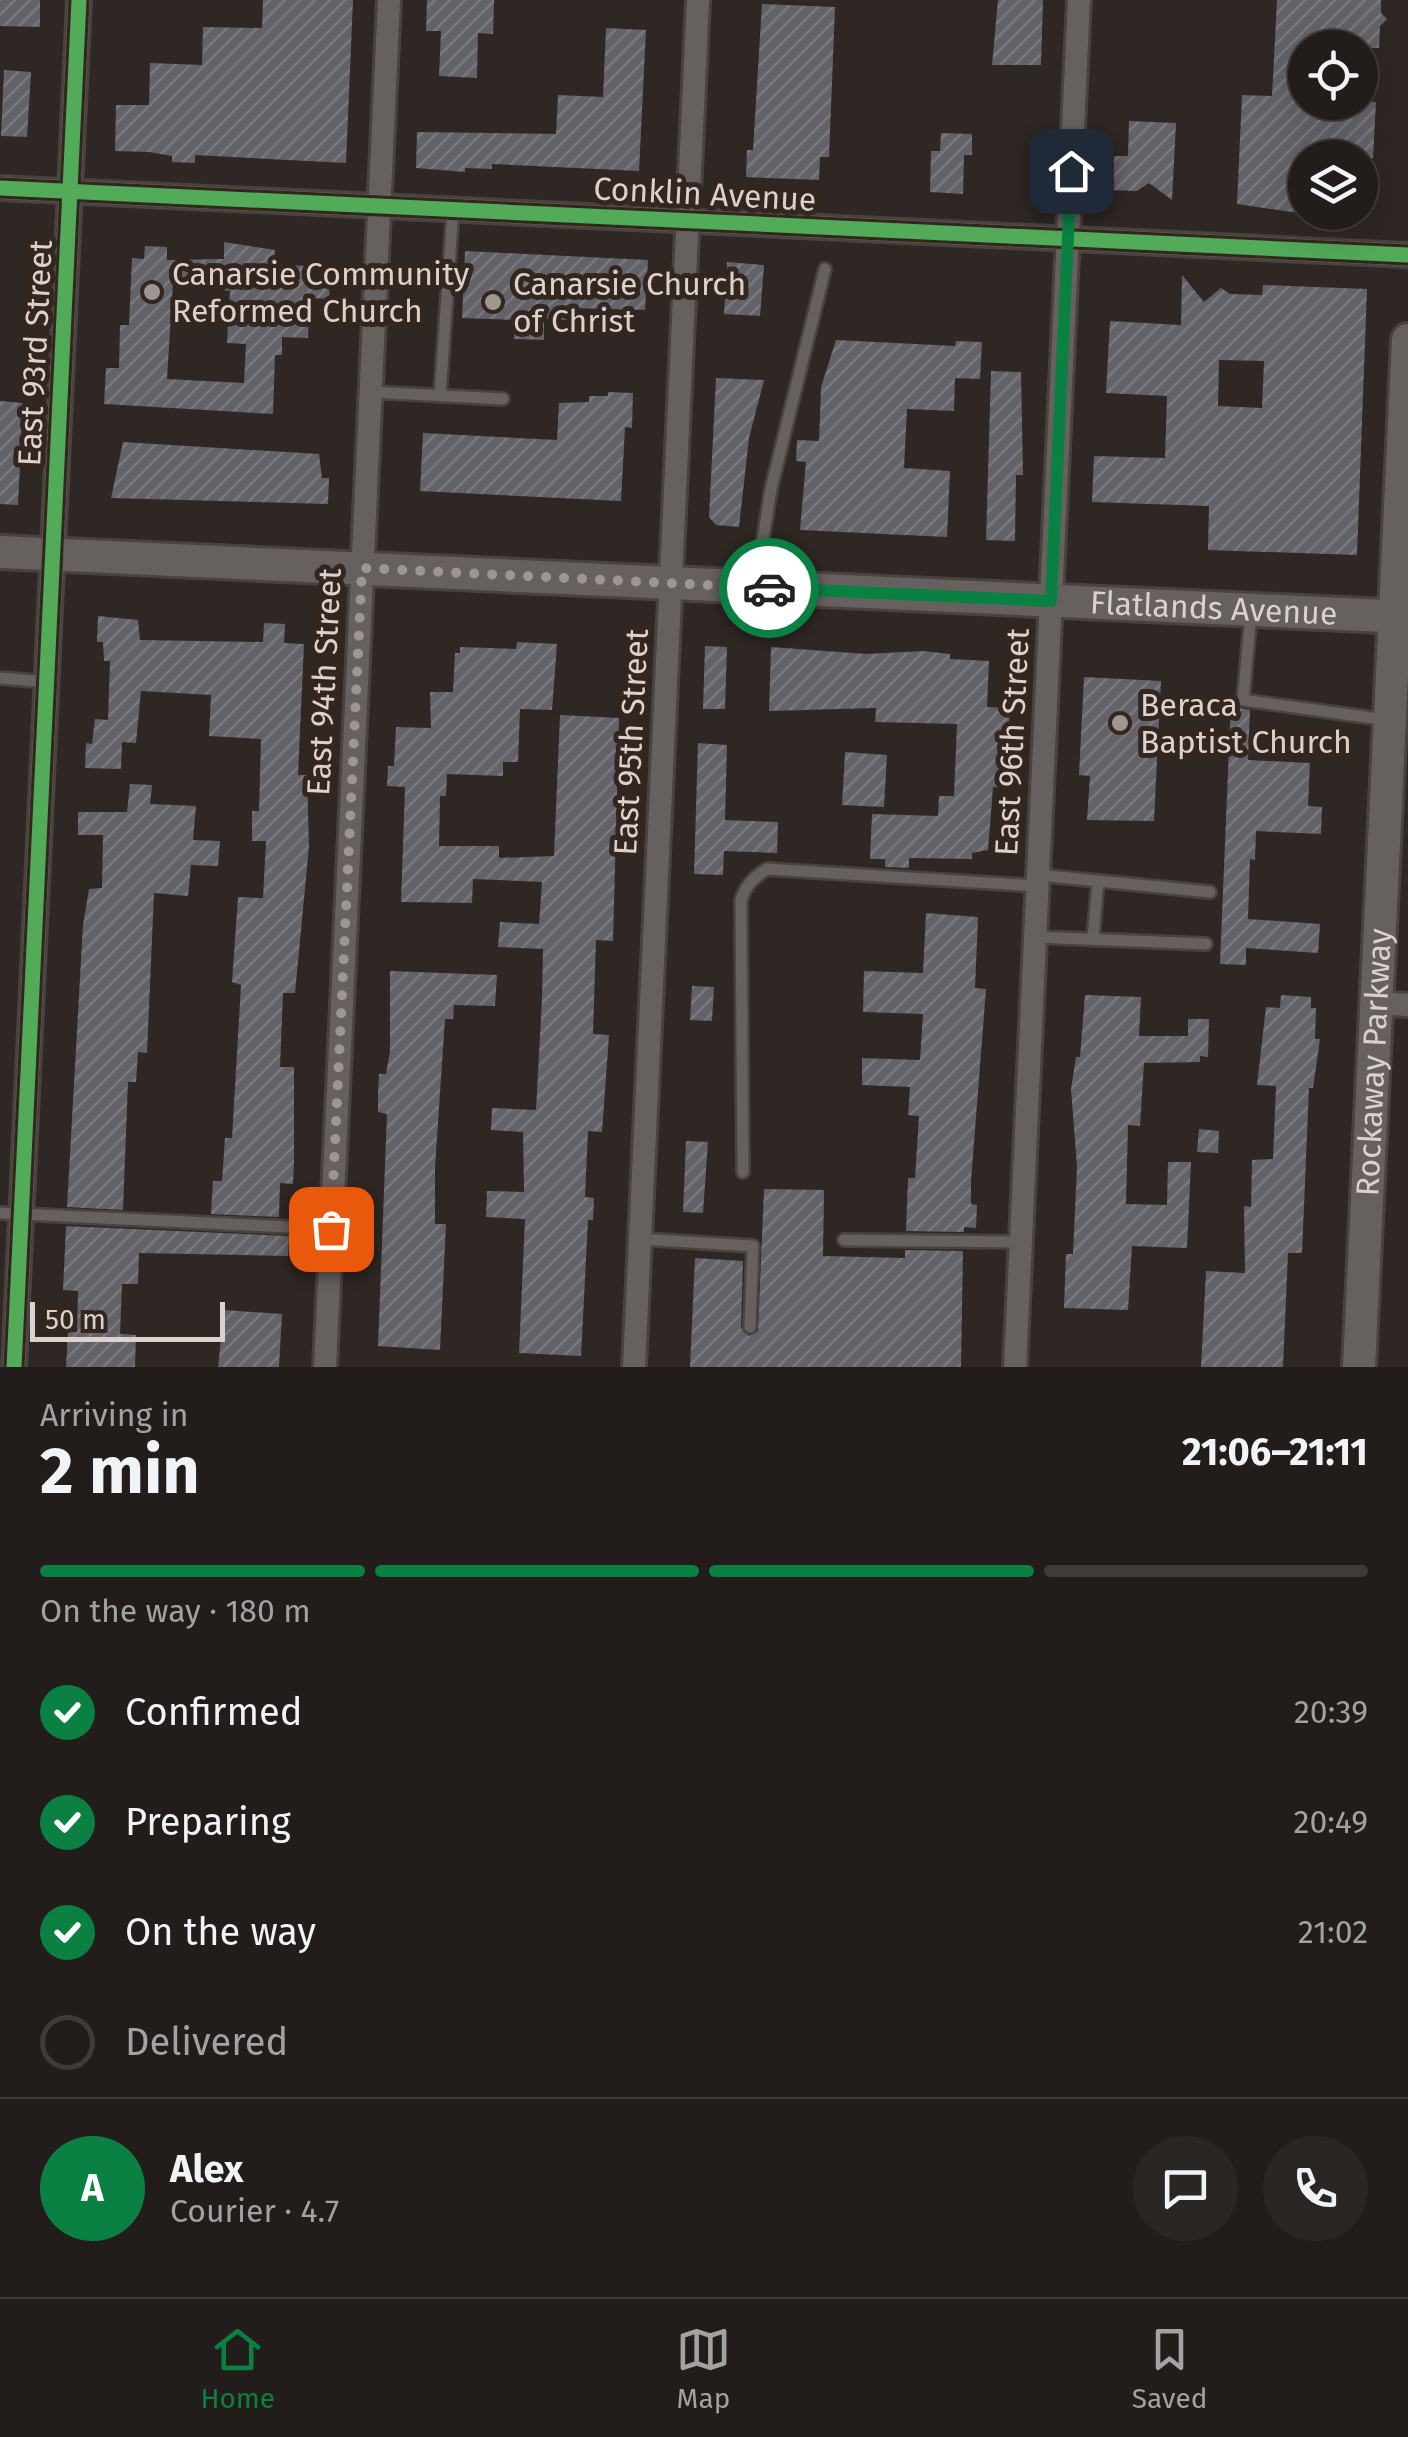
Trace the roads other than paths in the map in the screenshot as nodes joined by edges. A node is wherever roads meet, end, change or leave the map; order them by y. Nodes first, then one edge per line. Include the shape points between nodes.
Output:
1 (79, 0) edge
2 (388, 0) edge
3 (698, 0) edge
4 (1079, 0) edge
5 (0, 188) edge
6 (70, 192) junction
7 (379, 207) junction
8 (452, 210) junction
9 (688, 221) junction
10 (1068, 240) junction
11 (1408, 255) edge
12 (825, 269) dead end
13 (1408, 340) edge
14 (370, 392) junction
15 (440, 396) junction
16 (503, 399) dead end
17 (0, 552) edge
18 (53, 554) junction
19 (362, 568) junction
20 (671, 583) junction
21 (756, 587) junction
22 (1051, 601) junction
23 (1252, 610) junction
24 (1402, 617) edge
25 (0, 678) edge
26 (46, 682) junction
27 (1390, 720) junction
28 (1038, 880) junction
29 (1098, 881) junction
30 (1210, 892) dead end
31 (1036, 937) junction
32 (1093, 940) junction
33 (1206, 944) dead end
34 (1392, 1004) edge
35 (744, 1172) dead end
36 (10, 1213) edge
37 (331, 1229) junction
38 (640, 1239) junction
39 (844, 1240) dead end
40 (1021, 1242) junction
41 (750, 1327) dead end
42 (14, 1367) edge
43 (325, 1367) edge
44 (634, 1367) edge
45 (1015, 1367) edge
46 (1359, 1367) edge

1 - 6 street, East 93rd Street
2 - 7 street, East 94th Street
3 - 9 street, East 95th Street
4 - 10 street, East 96th Street
5 - 6 street, Conklin Avenue
6 - 7 street, Conklin Avenue
6 - 18 street, East 93rd Street
7 - 8 street, Conklin Avenue
7 - 14 street, East 94th Street
8 - 9 street, Conklin Avenue
8 - 15 lane
9 - 10 street, Conklin Avenue
9 - 20 street, East 95th Street
10 - 11 street, Conklin Avenue
10 - 22 street, East 96th Street
12 - 21 lane via 771,488
13 - 24 main road, Rockaway Parkway
14 - 15 lane
14 - 19 street, East 94th Street
15 - 16 lane
17 - 18 main road, Flatlands Avenue
18 - 19 main road, Flatlands Avenue
18 - 26 street, East 93rd Street
19 - 20 main road, Flatlands Avenue
19 - 37 street, East 94th Street
20 - 21 main road, Flatlands Avenue
20 - 38 street, East 95th Street
21 - 22 main road, Flatlands Avenue
22 - 23 main road, Flatlands Avenue
22 - 28 street, East 96th Street
23 - 24 main road, Flatlands Avenue
23 - 27 lane via 1243,700
24 - 27 main road, Rockaway Parkway
25 - 26 lane
26 - 36 street, East 93rd Street
27 - 34 main road, Rockaway Parkway
28 - 29 lane
28 - 31 street, East 96th Street
28 - 35 lane via 766,869 755,878 741,902
29 - 30 lane
29 - 32 lane
31 - 32 lane
31 - 40 street, East 96th Street
32 - 33 lane
34 - 46 main road, Rockaway Parkway
36 - 37 lane
36 - 42 street, East 93rd Street
37 - 43 street, East 94th Street
38 - 41 lane via 753,1246
38 - 44 street, East 95th Street
39 - 40 lane
40 - 45 street, East 96th Street

